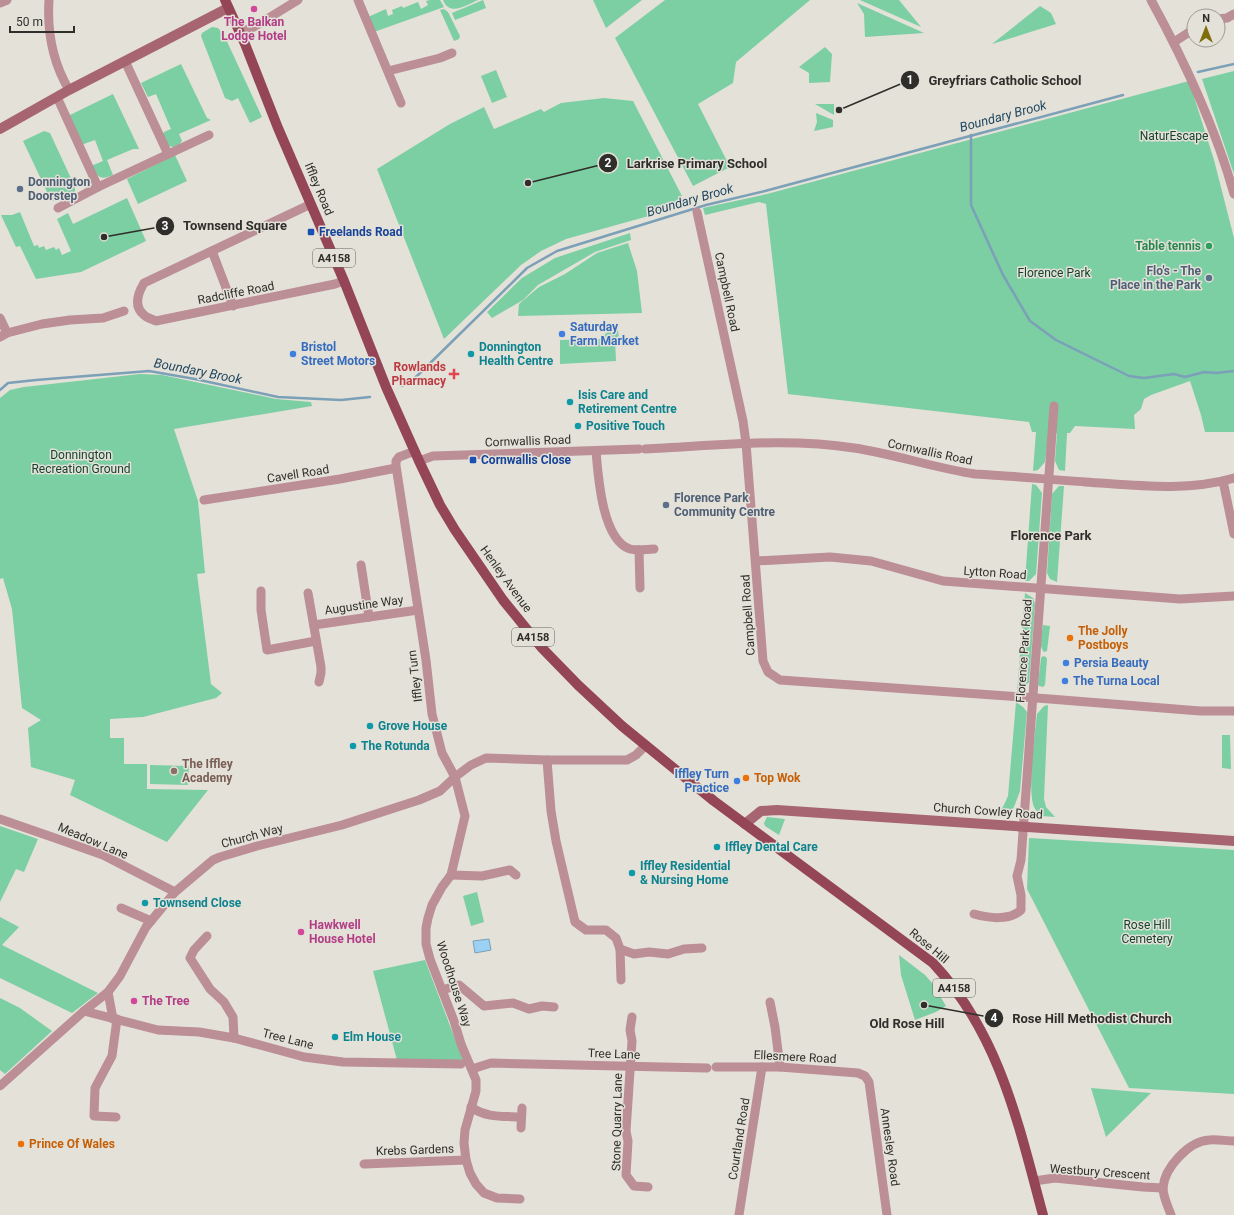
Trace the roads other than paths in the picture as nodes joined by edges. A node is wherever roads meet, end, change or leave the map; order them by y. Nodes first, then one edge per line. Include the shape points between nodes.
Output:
1 (7, 0) edge
2 (49, 0) edge
3 (298, 0) edge
4 (358, 0) edge
5 (1151, 0) edge
6 (0, 3) edge
7 (226, 4) edge
8 (239, 32) junction
9 (1186, 34) edge
10 (1174, 42) junction
11 (452, 53) dead end
12 (125, 61) junction
13 (388, 71) junction
14 (69, 90) junction
15 (57, 97) junction
16 (401, 103) dead end
17 (0, 129) edge
18 (209, 135) dead end
19 (168, 154) junction
20 (98, 187) junction
21 (1234, 194) edge
22 (311, 204) junction
23 (58, 208) dead end
24 (697, 212) dead end
25 (212, 251) junction
26 (344, 281) junction
27 (233, 306) junction
28 (124, 311) dead end
29 (0, 318) edge
30 (3, 335) edge
31 (387, 390) joint
32 (1054, 406) dead end
33 (746, 443) junction
34 (415, 451) junction
35 (596, 451) junction
36 (419, 461) junction
37 (396, 468) junction
38 (1234, 478) edge
39 (1049, 480) junction
40 (1224, 481) junction
41 (204, 500) dead end
42 (1234, 534) edge
43 (654, 549) dead end
44 (639, 550) junction
45 (756, 561) junction
46 (361, 565) dead end
47 (640, 588) dead end
48 (1041, 589) junction
49 (261, 591) dead end
50 (308, 593) dead end
51 (1234, 596) edge
52 (418, 610) junction
53 (369, 617) junction
54 (314, 625) junction
55 (316, 641) junction
56 (319, 682) dead end
57 (1033, 698) junction
58 (1234, 711) edge
59 (646, 745) junction
60 (547, 760) junction
61 (455, 777) junction
62 (0, 819) edge
63 (745, 824) junction
64 (1023, 827) junction
65 (1234, 841) edge
66 (452, 875) junction
67 (516, 875) dead end
68 (174, 892) junction
69 (121, 908) dead end
70 (974, 914) dead end
71 (151, 921) junction
72 (207, 936) dead end
73 (702, 948) dead end
74 (620, 949) junction
75 (621, 980) dead end
76 (442, 990) junction
77 (108, 992) junction
78 (771, 1000) dead end
79 (554, 1007) dead end
80 (84, 1011) junction
81 (632, 1017) dead end
82 (115, 1019) junction
83 (234, 1038) junction
84 (461, 1064) dead end
85 (630, 1066) junction
86 (762, 1067) junction
87 (780, 1067) junction
88 (711, 1068) joint
89 (472, 1069) junction
90 (869, 1082) joint
91 (0, 1086) edge
92 (471, 1107) junction
93 (116, 1117) dead end
94 (521, 1128) dead end
95 (1234, 1142) edge
96 (466, 1160) junction
97 (364, 1164) dead end
98 (1034, 1181) junction
99 (648, 1187) dead end
100 (1163, 1188) junction
101 (520, 1199) dead end
102 (739, 1215) edge
103 (887, 1215) edge
104 (1043, 1215) edge
105 (1171, 1215) edge

1 - 6 street
2 - 14 street via 52,47
3 - 8 street via 254,27
4 - 13 street
5 - 10 street
7 - 8 main road, Iffley Road / A4158
7 - 12 main road
8 - 22 main road, Iffley Road / A4158
9 - 10 street
10 - 21 street via 1207,114
11 - 13 street
12 - 14 main road
12 - 19 street
13 - 16 street
14 - 15 main road
15 - 17 main road
15 - 20 street
18 - 19 street
19 - 20 street
20 - 23 street
22 - 25 street
22 - 26 main road, Iffley Road / A4158
24 - 33 street, Campbell Road
25 - 27 street
25 - 27 street, Radcliffe Road via 144,283 138,294 138,306 144,315 156,321
26 - 27 street, Radcliffe Road
26 - 31 main road, Iffley Road / A4158
28 - 30 street via 103,318 42,324
29 - 30 street
31 - 34 main road, Henley Avenue / A4158
32 - 39 street, Florence Park Road
33 - 35 street, Cornwallis Road
33 - 39 street, Cornwallis Road via 813,443 854,448 975,474
33 - 45 street, Campbell Road
34 - 36 main road, Henley Avenue / A4158
34 - 37 street via 399,457
35 - 36 street, Cornwallis Road via 433,456
35 - 44 street via 605,515 621,544
36 - 59 main road, Henley Avenue / A4158 via 455,530 503,600 542,648 578,685
37 - 41 street, Cavell Road
37 - 52 street, Iffley Turn
38 - 40 street, Cornwallis Road
39 - 40 street, Cornwallis Road via 1143,486
39 - 48 street, Florence Park Road
40 - 42 street
43 - 44 street
44 - 47 street
45 - 48 street, Lytton Road via 830,557 872,561 943,581
45 - 57 street, Campbell Road via 763,661 768,672 780,680
46 - 53 street
48 - 51 street, Lytton Road via 1180,599
48 - 57 street, Florence Park Road
49 - 55 street via 266,650
50 - 54 street, Augustine Way
52 - 53 street, Augustine Way
52 - 61 street, Iffley Turn via 432,714 442,753
53 - 54 street, Augustine Way
54 - 55 street, Augustine Way
55 - 56 street, Augustine Way via 321,673
57 - 58 street, Campbell Road via 1200,711
57 - 64 street, Florence Park Road
59 - 60 street via 627,760
59 - 63 main road, Henley Avenue / A4158
60 - 61 street via 486,758
60 - 74 street via 556,841 575,922 586,930 606,930 616,938
61 - 66 street, Woodhouse Way via 465,816
61 - 68 street, Church Way via 440,791 419,800 342,825 220,857
62 - 68 street, Meadow Lane via 102,855
63 - 64 main road, Church Cowley Road via 761,811 777,810
63 - 98 main road, Rose Hill / A4158 via 927,959 948,980 978,1024 1001,1072 1022,1134
64 - 65 main road, Church Cowley Road
64 - 70 street, Florence Park Road via 1021,860 1017,876 1021,910 1008,918
66 - 67 street via 482,876 510,870
66 - 76 street, Woodhouse Way via 432,905 426,928 426,944
68 - 71 street, Church Way
69 - 71 street
71 - 77 street, Church Way
72 - 83 street via 190,958 210,989 224,1002 233,1017
73 - 74 street via 684,949 668,954 634,954
74 - 75 street
76 - 79 street via 459,985 484,1006 513,1003 529,1009
76 - 89 street, Woodhouse Way
77 - 80 street, Church Way
77 - 82 street
78 - 87 street
80 - 82 street, Tree Lane
80 - 91 street, Church Way
81 - 85 street, Stone Quarry Lane
82 - 83 street, Tree Lane via 158,1030 199,1032
82 - 93 street via 112,1056 95,1088 94,1116
83 - 84 street, Tree Lane via 304,1057 343,1062
85 - 88 street, Tree Lane
85 - 89 street, Tree Lane via 491,1063
85 - 99 street, Stone Quarry Lane via 626,1175 634,1186
86 - 87 street, Ellesmere Road
86 - 88 street, Ellesmere Road
86 - 102 street, Courtland Road
87 - 90 street, Ellesmere Road via 858,1073 865,1076
89 - 92 street, Woodhouse Way via 476,1091
90 - 103 street, Annesley Road
92 - 94 street via 479,1113 491,1116 522,1113
92 - 96 street, Woodhouse Way via 465,1130
95 - 100 street, Westbury Crescent via 1208,1140 1190,1146 1175,1161
96 - 97 street, Krebs Gardens
96 - 101 street, Woodhouse Way via 470,1173 484,1193 497,1198
98 - 100 street, Westbury Crescent via 1055,1178
98 - 104 main road, Rose Hill / A4158
100 - 105 street, Westbury Crescent

